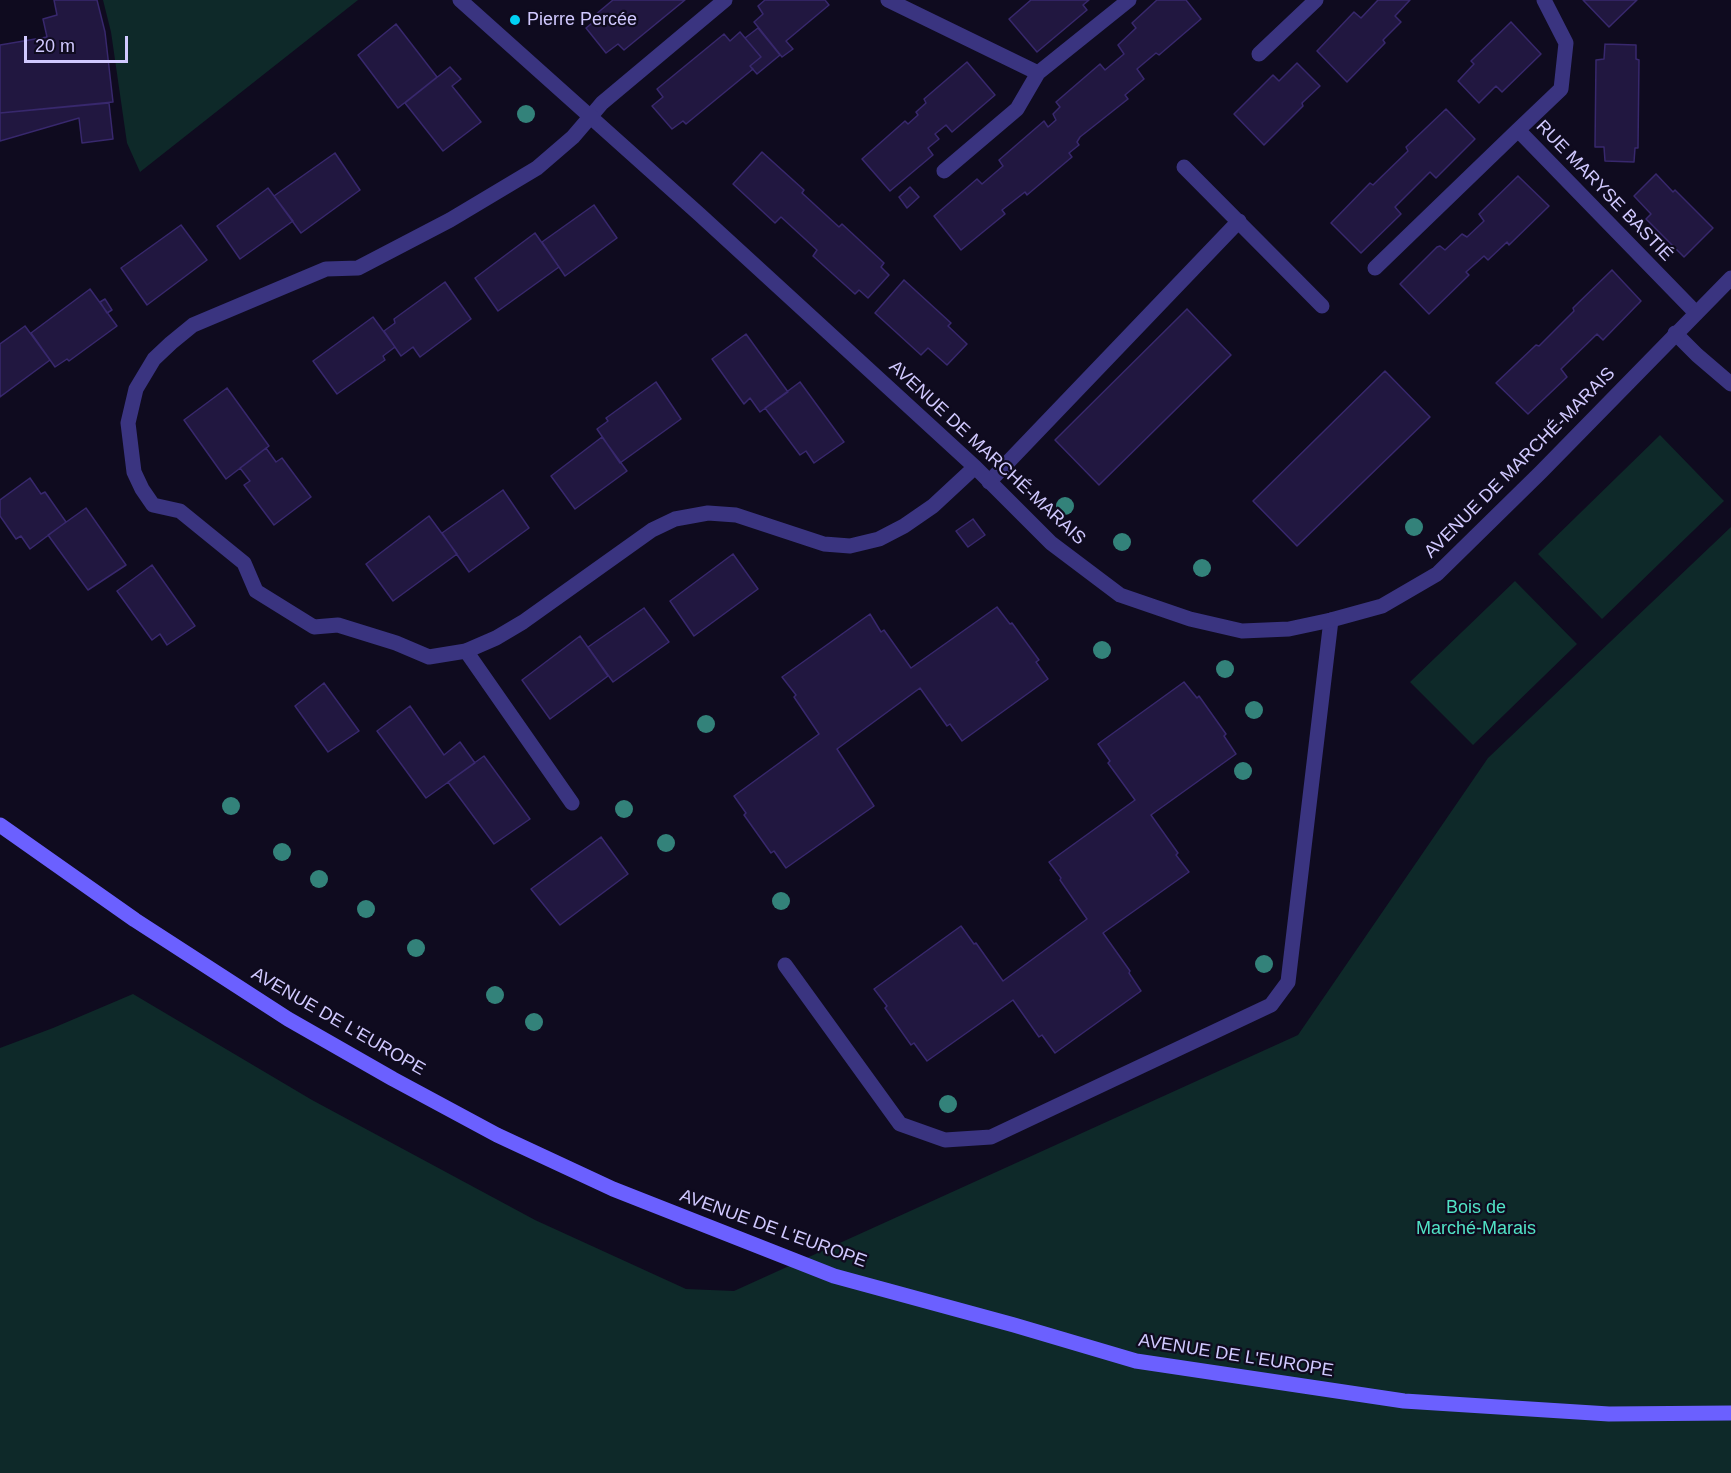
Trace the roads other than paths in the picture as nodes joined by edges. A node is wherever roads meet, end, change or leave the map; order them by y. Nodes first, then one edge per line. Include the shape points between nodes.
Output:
1 (460, 0) edge
2 (725, 0) edge
3 (888, 0) edge
4 (1130, 0) edge
5 (1316, 0) edge
6 (1544, 0) edge
7 (1259, 54) dead end
8 (1038, 73) junction
9 (591, 116) junction
10 (1518, 130) junction
11 (1184, 167) dead end
12 (944, 171) dead end
13 (1239, 221) junction
14 (1375, 268) dead end
15 (1730, 281) edge
16 (1322, 306) dead end
17 (1696, 313) junction
18 (1675, 333) junction
19 (1731, 384) edge
20 (975, 467) junction
21 (989, 482) junction
22 (1331, 620) junction
23 (466, 651) junction
24 (572, 802) dead end
25 (0, 825) edge
26 (785, 965) dead end
27 (1731, 1413) edge

1 - 9 street, AVENUE DE MARCHÉ-MARAIS
2 - 9 street
3 - 8 street
4 - 8 street
5 - 7 street
6 - 10 street, RUE MARYSE BASTIÉ via 1566,43 1561,89
8 - 12 street via 1017,109
9 - 20 street, AVENUE DE MARCHÉ-MARAIS
9 - 23 street via 537,168 450,220 358,268 326,269 193,325 154,359 136,389 128,423 134,472 153,505 180,511 244,563 256,591 314,627 338,625 429,657
10 - 14 street
10 - 17 street, RUE MARYSE BASTIÉ
11 - 13 street
13 - 16 street
13 - 21 street
15 - 17 street, AVENUE DE MARCHÉ-MARAIS
17 - 18 street, AVENUE DE MARCHÉ-MARAIS
18 - 19 street
18 - 22 street, AVENUE DE MARCHÉ-MARAIS via 1437,574 1382,606
20 - 21 street, AVENUE DE MARCHÉ-MARAIS
20 - 23 street via 933,506 904,526 879,539 850,546 824,544 736,515 708,513 675,519 651,530 523,622
21 - 22 street, AVENUE DE MARCHÉ-MARAIS via 1051,543 1120,595 1190,619 1242,631 1289,629
22 - 26 street via 1288,982 1271,1005 990,1137 945,1140 900,1124
23 - 24 street
25 - 27 main road, AVENUE DE L'EUROPE via 135,920 288,1019 393,1079 497,1135 613,1189 834,1276 1148,1363 1404,1401 1609,1414

